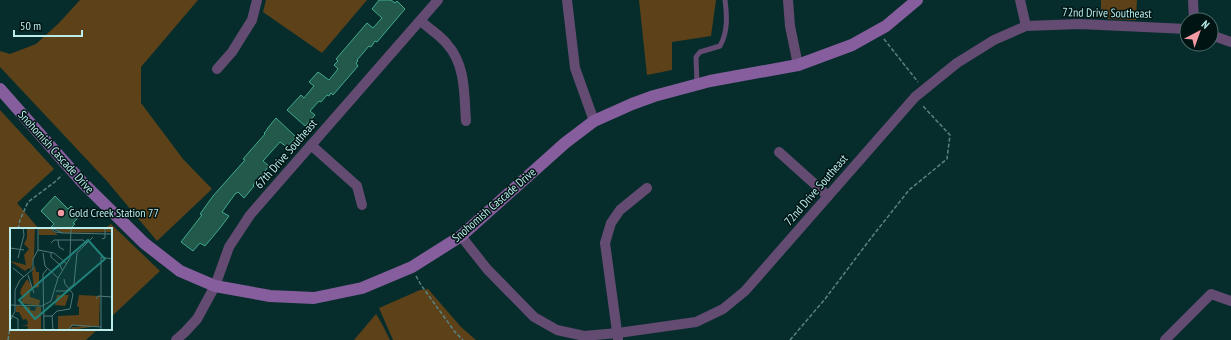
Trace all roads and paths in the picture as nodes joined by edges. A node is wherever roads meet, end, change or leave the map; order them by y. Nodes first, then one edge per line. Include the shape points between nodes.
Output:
1 (257, 0) edge
2 (438, 0) edge
3 (567, 0) edge
4 (725, 0) edge
5 (788, 0) edge
6 (917, 0) edge
7 (1020, 0) edge
8 (1193, 0) edge
9 (1194, 12) edge
10 (420, 21) junction
11 (1026, 26) junction
12 (1179, 29) edge
13 (877, 31) junction
14 (1219, 38) edge
15 (1231, 42) edge
16 (798, 65) junction
17 (218, 69) dead end
18 (697, 85) junction
19 (0, 89) edge
20 (924, 90) junction
21 (915, 97) junction
22 (466, 121) dead end
23 (594, 121) junction
24 (311, 145) junction
25 (779, 152) dead end
26 (68, 167) junction
27 (647, 188) dead end
28 (828, 196) junction
29 (362, 205) dead end
30 (18, 228) edge
31 (462, 236) junction
32 (412, 267) junction
33 (214, 286) junction
34 (1231, 301) edge
35 (10, 327) edge
36 (618, 336) edge
37 (8, 340) edge
38 (176, 340) edge
39 (463, 340) edge
40 (790, 340) edge
41 (1165, 340) edge

1 - 17 street via 252,20
2 - 10 street, 67th Drive Southeast
3 - 23 street via 575,68
4 - 18 lane via 726,29 723,40 720,46 700,52 696,57
5 - 16 street
6 - 13 street, Snohomish Cascade Drive
7 - 11 street
8 - 9 street
10 - 22 street via 447,44 457,58 462,72
10 - 24 street, 67th Drive Southeast
11 - 12 street, 72nd Drive Southeast via 1079,24
11 - 20 street, 72nd Drive Southeast via 994,40 957,63
13 - 16 street, Snohomish Cascade Drive via 852,45
13 - 20 path
14 - 15 street
16 - 18 street, Snohomish Cascade Drive
18 - 23 street, Snohomish Cascade Drive via 654,96
19 - 26 street, Snohomish Cascade Drive
20 - 21 street, 72nd Drive Southeast
21 - 28 street, 72nd Drive Southeast
21 - 40 path via 950,135 947,159 909,190
23 - 31 street, Snohomish Cascade Drive via 565,143
24 - 29 street via 357,186
24 - 33 street, 67th Drive Southeast via 250,215 229,247
25 - 28 street
26 - 30 path via 56,181 28,202
26 - 33 street, Snohomish Cascade Drive via 144,243 180,271
27 - 36 street via 620,210 611,223 605,243
28 - 36 street, 72nd Drive Southeast via 745,291 723,310 696,322
31 - 32 street, Snohomish Cascade Drive
31 - 36 street, 72nd Drive Southeast via 487,269 534,317 556,330 584,336
32 - 33 street, Snohomish Cascade Drive via 362,288 314,298 270,296
32 - 39 path via 421,285
33 - 38 street, 67th Drive Southeast via 197,319
34 - 41 street via 1211,294
35 - 37 path

